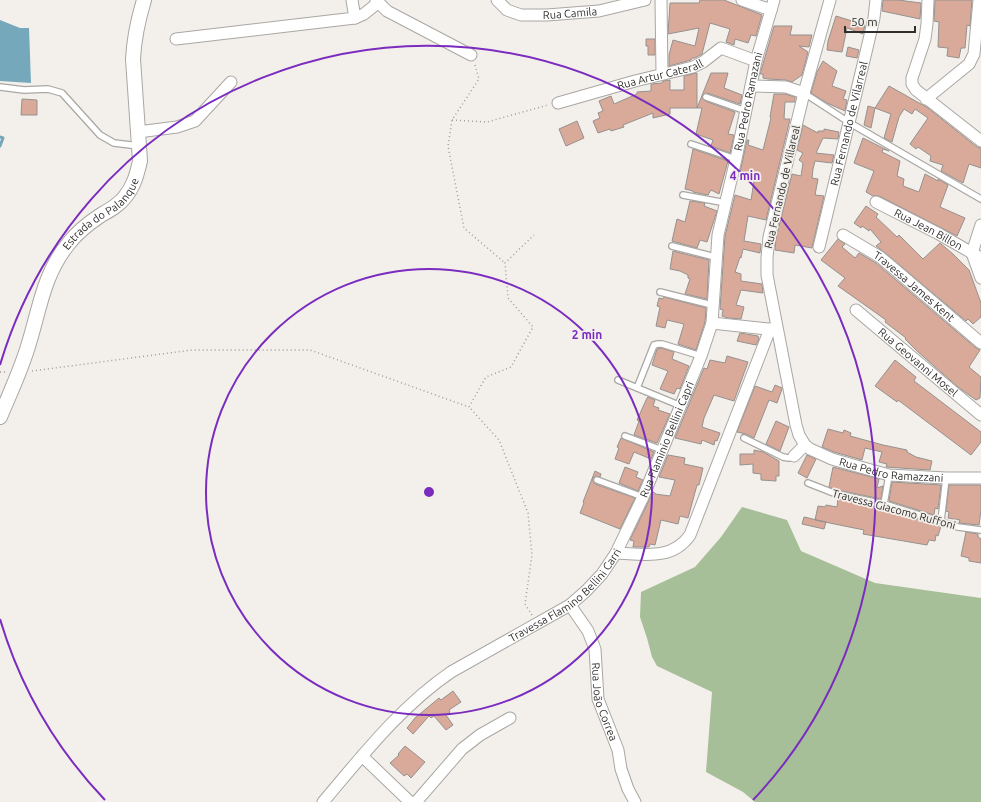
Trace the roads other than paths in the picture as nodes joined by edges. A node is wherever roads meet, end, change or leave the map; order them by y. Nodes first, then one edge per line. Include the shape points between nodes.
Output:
1 (144, 0) edge
2 (352, 0) edge
3 (645, 0) edge
4 (661, 0) edge
5 (742, 0) edge
6 (830, 0) edge
7 (876, 0) edge
8 (928, 0) edge
9 (979, 0) edge
10 (378, 1) edge
11 (497, 1) edge
12 (772, 5) edge
13 (354, 18) junction
14 (176, 39) dead end
15 (471, 55) road end
16 (756, 61) junction
17 (662, 74) junction
18 (231, 82) dead end
19 (751, 86) junction
20 (0, 87) edge
21 (804, 93) junction
22 (706, 97) dead end
23 (926, 99) junction
24 (558, 103) road end
25 (746, 110) junction
26 (850, 123) junction
27 (138, 132) junction
28 (981, 141) edge
29 (691, 144) dead end
30 (139, 146) junction
31 (736, 159) junction
32 (683, 195) dead end
33 (981, 199) edge
34 (876, 202) dead end
35 (726, 204) junction
36 (981, 225) edge
37 (843, 235) dead end
38 (672, 246) dead end
39 (819, 247) dead end
40 (976, 256) edge
41 (716, 257) junction
42 (981, 278) edge
43 (660, 292) dead end
44 (712, 305) junction
45 (856, 310) dead end
46 (712, 323) junction
47 (774, 330) junction
48 (981, 343) edge
49 (701, 356) junction
50 (618, 380) dead end
51 (637, 388) junction
52 (681, 406) junction
53 (981, 415) edge
54 (0, 417) edge
55 (625, 436) dead end
56 (744, 438) dead end
57 (805, 445) junction
58 (662, 450) junction
59 (794, 456) joint
60 (889, 475) junction
61 (946, 478) junction
62 (981, 478) edge
63 (597, 480) dead end
64 (808, 483) dead end
65 (643, 497) junction
66 (884, 504) junction
67 (941, 521) junction
68 (981, 530) edge
69 (616, 553) junction
70 (570, 605) junction
71 (510, 718) dead end
72 (362, 756) junction
73 (323, 802) edge
74 (410, 802) edge
75 (416, 802) edge
76 (635, 802) edge

1 - 27 street, Estrada do Palanque via 133,45
2 - 13 street
3 - 11 street, Rua Camila via 599,10 547,15 521,15 507,10
4 - 17 street
5 - 12 street
6 - 21 street, Rua Fernando de Villareal
7 - 26 street, Rua Fernando de Vilarreal
8 - 23 street via 925,39 912,78 916,90
9 - 23 street via 972,59
10 - 13 street via 364,14
10 - 15 street via 387,11
12 - 16 street, Rua Pedro Ramazani
13 - 14 street
16 - 17 street, Rua Artur Caterall via 721,48 699,65
16 - 19 street, Rua Pedro Ramazani
17 - 24 street, Rua Artur Caterall
18 - 27 street via 195,121 177,127
19 - 21 street via 786,87
19 - 25 street, Rua Pedro Ramazani
20 - 30 lane via 48,89 62,93 100,135 114,143
21 - 26 lane
21 - 47 street, Rua Fernando de Villareal via 769,237 767,275
22 - 25 lane
23 - 28 street
25 - 31 street, Rua Pedro Ramazani
26 - 33 lane
26 - 39 street, Rua Fernando de Vilarreal
27 - 30 street, Estrada do Palanque
29 - 31 lane
30 - 54 street, Estrada do Palanque via 140,161 136,177 125,198 78,232 52,268 41,296 29,344
31 - 35 street, Rua Pedro Ramazani
32 - 35 lane
34 - 40 street, Rua Jean Billon
35 - 41 street, Rua Pedro Ramazani via 718,235
36 - 40 street
37 - 48 street, Travessa James Kent via 880,257
38 - 41 lane
40 - 42 street
41 - 44 street, Rua Pedro Ramazani
43 - 44 lane
44 - 46 street, Rua Pedro Ramazani
45 - 53 street, Rua Geovanni Mosel
46 - 47 street
46 - 49 street, Rua Flaminio Bellini Capri
47 - 57 street, Rua Fernando de Villareal via 784,359 796,425
47 - 69 street, Travessa Flamino Bellini Carri via 690,535 678,548 660,554
49 - 51 lane via 662,344 654,345
49 - 52 street, Rua Flaminio Bellini Capri
50 - 51 lane
51 - 52 lane
52 - 58 street, Rua Flaminio Bellini Capri
55 - 58 lane
56 - 59 lane via 783,457
57 - 59 street
57 - 60 street, Rua Pedro Ramazzani via 816,453 832,459
58 - 65 street, Rua Flaminio Bellini Capri
60 - 61 street, Rua Pedro Ramazzani
60 - 66 lane
61 - 62 street, Rua Pedro Ramazzani
61 - 67 lane
63 - 65 lane
64 - 66 lane, Travessa Giacomo Ruffoni via 836,494
65 - 69 street, Rua Flaminio Bellini Capri
66 - 67 lane, Travessa Giacomo Ruffoni
67 - 68 lane, Travessa Giacomo Ruffoni
69 - 70 street, Travessa Flamino Bellini Carri via 602,574
70 - 72 street, Travessa Flamino Bellini Carri via 433,684
70 - 76 street, Rua João Correa via 588,631 596,649 598,699 618,750 628,789
71 - 75 street via 462,749
72 - 73 street, Travessa Flamino Bellini Carri
72 - 74 street

